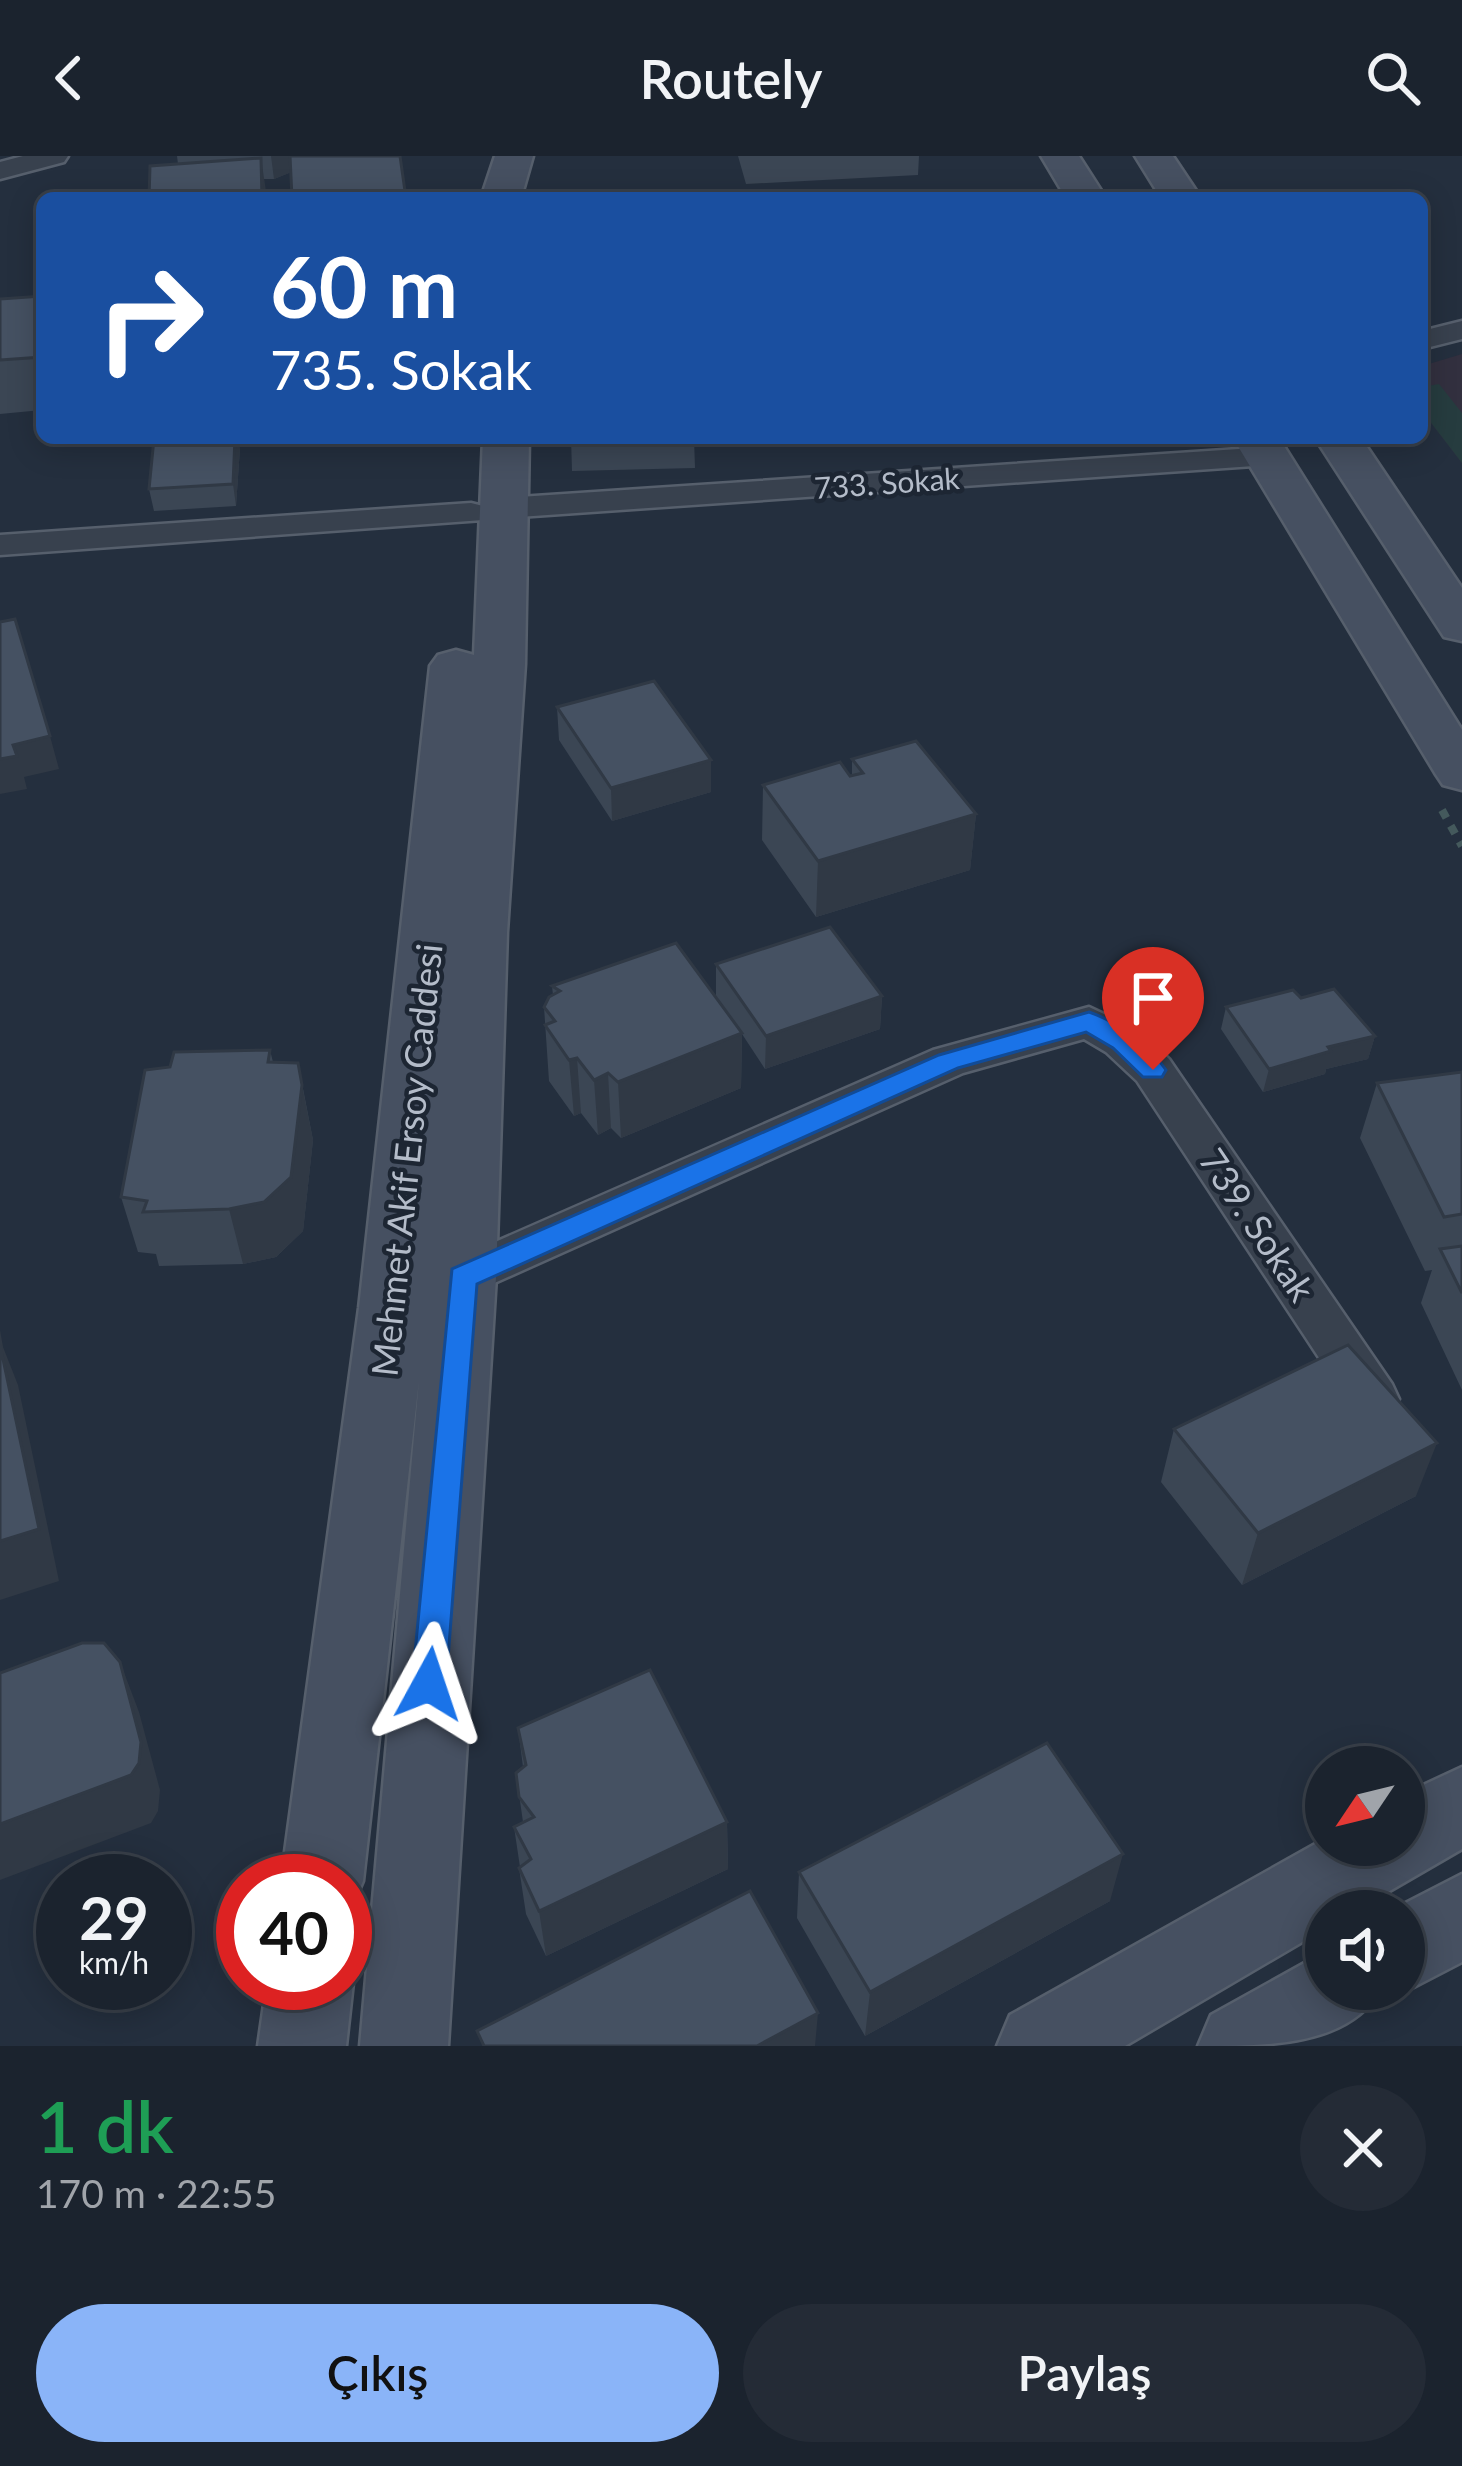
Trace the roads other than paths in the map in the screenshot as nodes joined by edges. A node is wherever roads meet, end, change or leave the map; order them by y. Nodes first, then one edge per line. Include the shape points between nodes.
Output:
1 (54, 156) edge
2 (514, 156) edge
3 (1060, 156) edge
4 (1154, 156) edge
5 (0, 171) edge
6 (503, 192) edge
7 (1082, 192) edge
8 (1177, 192) edge
9 (1462, 330) edge
10 (1428, 338) edge
11 (472, 444) edge
12 (504, 444) edge
13 (1342, 444) edge
14 (1263, 447) edge
15 (487, 511) junction
16 (0, 545) edge
17 (1462, 626) edge
18 (1462, 772) edge
19 (463, 1277) junction
20 (1393, 1428) edge
21 (1462, 1805) edge
22 (1425, 1826) edge
23 (325, 1854) edge
24 (1355, 1866) edge
25 (1462, 1915) edge
26 (1425, 1937) edge
27 (1305, 2009) edge
28 (307, 2010) edge
29 (302, 2046) edge
30 (404, 2046) edge
31 (1041, 2046) edge
32 (1242, 2046) edge

1 - 5 street
2 - 6 street
3 - 7 street
4 - 8 street
9 - 10 street
11 - 15 street, Mehmet Akif Ersoy Caddesi
12 - 15 street
13 - 17 street
14 - 15 street, 733. Sokak
14 - 18 street
15 - 16 street, 733. Sokak
15 - 19 street
15 - 23 street, Mehmet Akif Ersoy Caddesi
19 - 20 street, 739. Sokak via 949,1061 1089,1022 1153,1070
19 - 30 street
21 - 22 street
24 - 31 street
25 - 26 street
27 - 32 street
28 - 29 street

